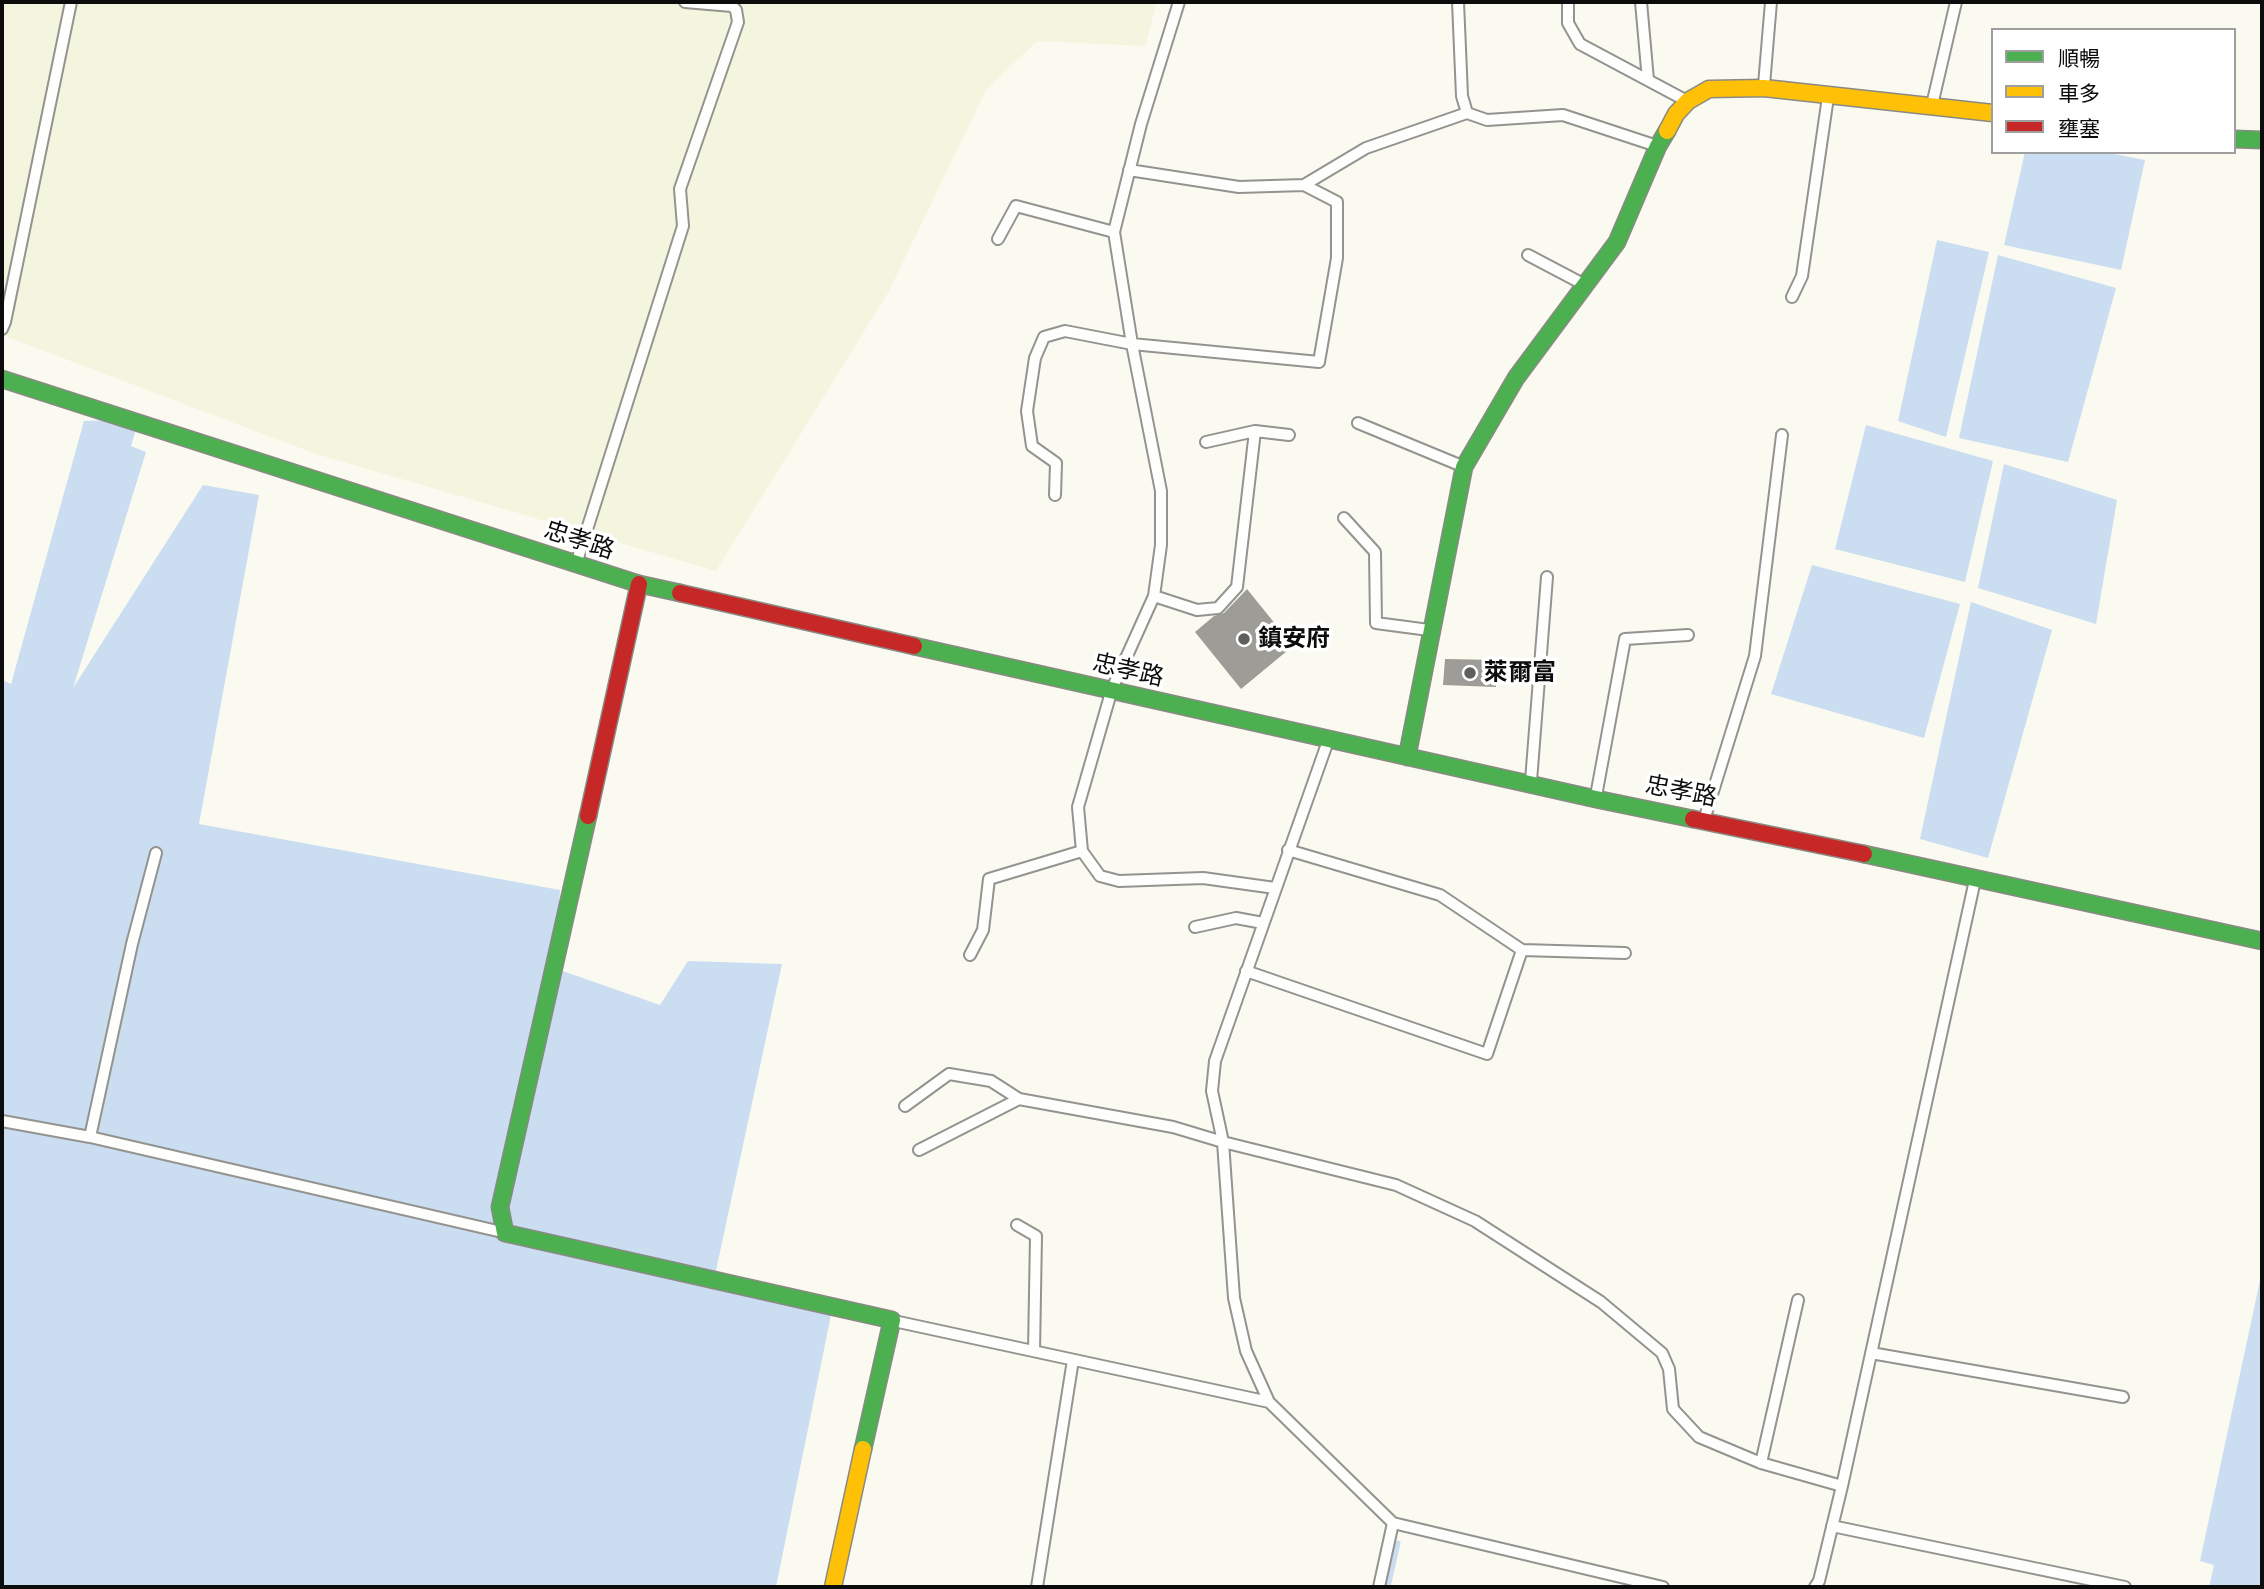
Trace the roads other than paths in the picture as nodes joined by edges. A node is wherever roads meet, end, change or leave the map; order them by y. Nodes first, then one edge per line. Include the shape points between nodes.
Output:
1 (71, 2) edge
2 (685, 2) edge
3 (1179, 2) edge
4 (1458, 2) edge
5 (1568, 2) edge
6 (1641, 2) edge
7 (1770, 2) edge
8 (1956, 2) edge
9 (1648, 80) junction
10 (1764, 88) junction
11 (1829, 96) junction
12 (1688, 101) junction
13 (1932, 106) junction
14 (1467, 113) junction
15 (1991, 113) edge
16 (2236, 139) edge
17 (2262, 140) edge
18 (1658, 146) junction
19 (1129, 170) junction
20 (1304, 186) junction
21 (1114, 232) junction
22 (998, 239) dead end
23 (1528, 255) dead end
24 (1585, 285) junction
25 (1792, 297) dead end
26 (2, 329) edge
27 (1132, 344) junction
28 (2, 379) edge
29 (1358, 423) dead end
30 (1255, 431) junction
31 (1289, 435) dead end
32 (1782, 435) dead end
33 (1206, 442) dead end
34 (1464, 467) junction
35 (1055, 495) dead end
36 (1343, 519) dead end
37 (576, 565) junction
38 (1547, 577) dead end
39 (639, 584) junction
40 (1154, 596) junction
41 (1432, 631) junction
42 (1688, 635) dead end
43 (1112, 689) junction
44 (1329, 738) junction
45 (1407, 757) junction
46 (1531, 784) junction
47 (1596, 799) junction
48 (1704, 820) junction
49 (1288, 850) junction
50 (1082, 851) junction
51 (156, 853) dead end
52 (1976, 877) junction
53 (1275, 888) junction
54 (1263, 923) junction
55 (1195, 927) dead end
56 (2262, 941) edge
57 (1522, 950) junction
58 (1625, 953) dead end
59 (970, 955) dead end
60 (1246, 971) junction
61 (1019, 1099) junction
62 (905, 1107) dead end
63 (2, 1121) edge
64 (90, 1137) junction
65 (1223, 1142) junction
66 (919, 1150) dead end
67 (1017, 1225) dead end
68 (505, 1233) junction
69 (1798, 1300) dead end
70 (892, 1320) junction
71 (1034, 1351) junction
72 (1871, 1353) junction
73 (1073, 1360) junction
74 (2123, 1397) dead end
75 (1269, 1402) junction
76 (1761, 1463) junction
77 (1842, 1486) junction
78 (1393, 1523) junction
79 (1832, 1526) junction
80 (833, 1587) edge
81 (1037, 1587) edge
82 (1379, 1587) edge
83 (1663, 1587) edge
84 (1815, 1587) edge
85 (2125, 1587) edge

1 - 26 lane
2 - 37 lane via 732,6 737,22 681,189 683,226
3 - 19 lane
4 - 14 lane via 1462,96
5 - 9 lane via 1568,23 1580,44
6 - 9 lane
7 - 10 lane
8 - 13 lane
9 - 12 lane
10 - 11 street
10 - 12 street via 1709,89
11 - 13 street
11 - 25 lane via 1802,276
12 - 18 street
13 - 15 street
14 - 18 lane via 1487,120 1563,116
14 - 20 lane via 1366,148
16 - 17 street
18 - 24 street via 1617,242
19 - 20 lane via 1239,187
19 - 21 lane
20 - 27 lane via 1337,202 1337,258 1319,362
21 - 22 lane via 1016,206
21 - 27 lane
23 - 24 lane
24 - 34 street via 1517,378
27 - 35 lane via 1065,331 1044,337 1035,358 1027,411 1032,446 1056,463
27 - 40 lane via 1161,491 1161,545
28 - 37 street, 忠孝路
29 - 34 lane
30 - 31 lane
30 - 33 lane
30 - 40 lane via 1237,587 1218,608 1198,610
32 - 48 lane via 1755,656
34 - 41 street
36 - 41 lane via 1375,552 1376,622
37 - 39 street, 忠孝路
38 - 46 lane
39 - 43 street, 忠孝路
39 - 68 street via 500,1208
40 - 43 lane
41 - 45 street
42 - 47 lane via 1625,639
43 - 44 street, 忠孝路
43 - 50 lane via 1078,807
44 - 45 street, 忠孝路
44 - 49 lane
45 - 46 street, 忠孝路
46 - 47 street, 忠孝路
47 - 48 street, 忠孝路
48 - 52 street, 忠孝路
49 - 53 lane
49 - 57 lane via 1440,895
50 - 53 lane via 1100,876 1119,881 1203,878
50 - 59 lane via 989,879 983,930
51 - 64 lane
52 - 56 street, 忠孝路
52 - 72 lane
53 - 54 lane
54 - 55 lane via 1236,918
54 - 60 lane
57 - 58 lane
57 - 60 lane via 1487,1054
60 - 65 lane via 1215,1061 1212,1091
61 - 62 lane via 992,1082 949,1074
61 - 65 lane via 1173,1127
61 - 66 lane
63 - 64 lane
64 - 68 lane
65 - 75 lane via 1234,1298 1246,1351
65 - 76 lane via 1396,1185 1475,1221 1601,1302 1652,1344 1669,1369 1673,1409 1699,1437
67 - 71 lane via 1036,1236
68 - 70 street
69 - 76 lane
70 - 71 lane
70 - 80 street
71 - 73 lane
72 - 74 lane
72 - 77 lane
73 - 75 lane
73 - 81 lane
75 - 78 lane
76 - 77 lane
77 - 79 lane
78 - 82 lane
78 - 83 lane
79 - 84 lane
79 - 85 lane

